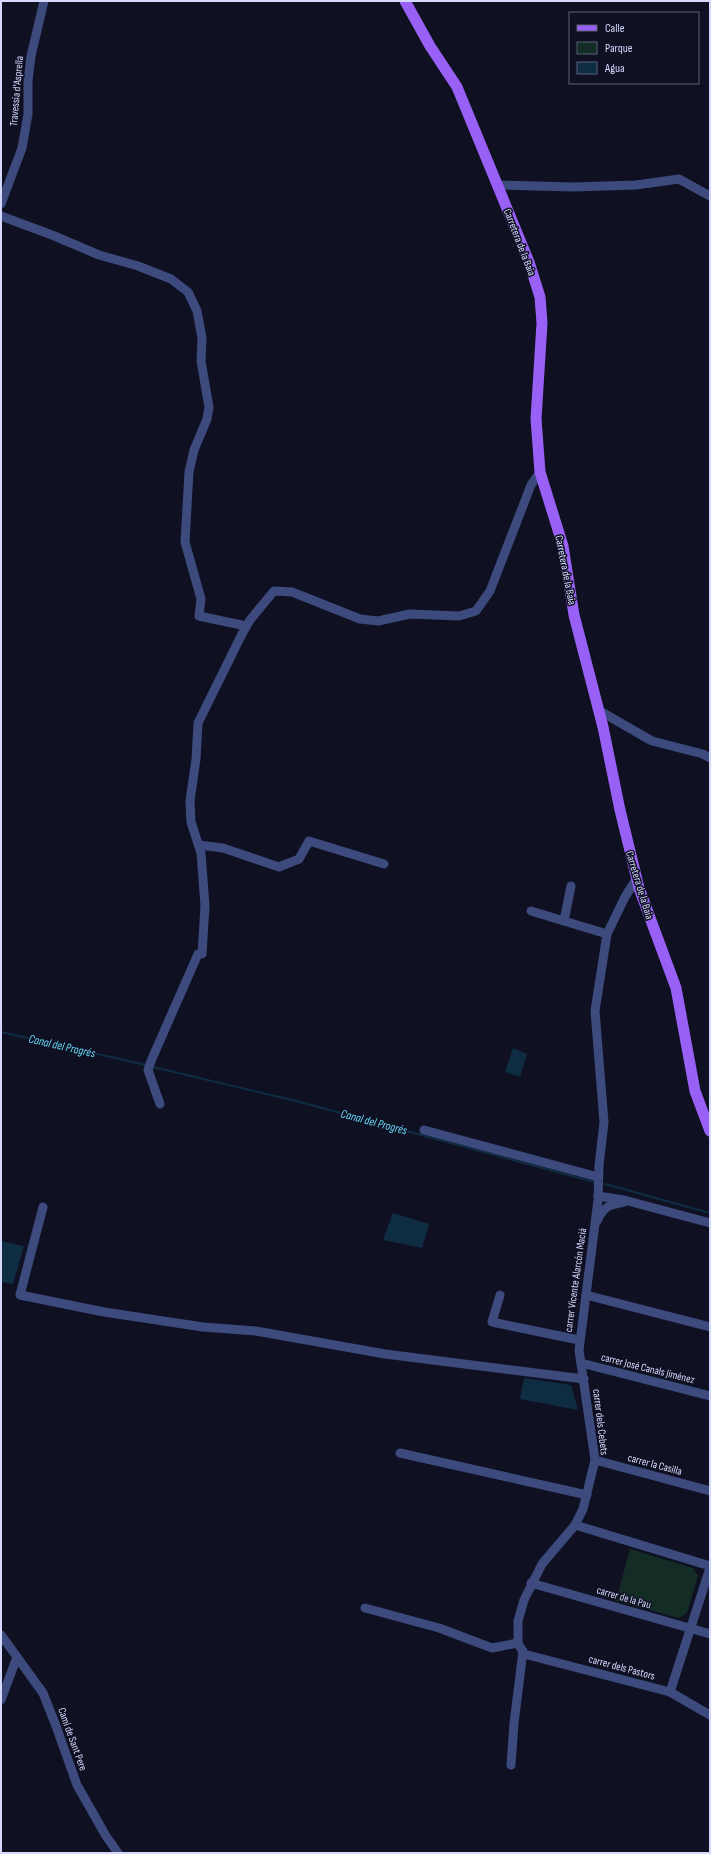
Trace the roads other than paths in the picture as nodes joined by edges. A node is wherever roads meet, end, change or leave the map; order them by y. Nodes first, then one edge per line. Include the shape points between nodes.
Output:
1 (44, 1) edge
2 (405, 1) edge
3 (498, 185) junction
4 (710, 196) edge
5 (1, 204) edge
6 (1, 216) edge
7 (540, 472) junction
8 (246, 626) junction
9 (598, 710) junction
10 (710, 758) edge
11 (199, 846) junction
12 (384, 864) dead end
13 (637, 878) junction
14 (571, 886) dead end
15 (531, 911) dead end
16 (564, 921) junction
17 (607, 934) junction
18 (160, 1104) dead end
19 (424, 1130) dead end
20 (710, 1131) edge
21 (598, 1177) junction
22 (598, 1198) junction
23 (627, 1201) junction
24 (43, 1207) dead end
25 (710, 1223) edge
26 (594, 1226) junction
27 (586, 1294) junction
28 (500, 1295) dead end
29 (710, 1327) edge
30 (579, 1340) junction
31 (580, 1364) junction
32 (584, 1379) junction
33 (710, 1396) edge
34 (400, 1453) dead end
35 (595, 1460) junction
36 (710, 1491) edge
37 (587, 1495) junction
38 (575, 1525) junction
39 (710, 1567) edge
40 (531, 1582) junction
41 (365, 1608) dead end
42 (690, 1628) junction
43 (710, 1634) edge
44 (1, 1635) edge
45 (518, 1642) junction
46 (523, 1652) junction
47 (17, 1657) junction
48 (670, 1692) junction
49 (1, 1700) edge
50 (710, 1715) edge
51 (511, 1765) dead end
52 (118, 1853) edge

1 - 5 street, Travessia d'Asprella via 31,56 28,114 22,148
2 - 3 main road, Carretera de la Baia via 430,46 457,86
3 - 4 street via 636,185 679,179
3 - 7 main road, Carretera de la Baia via 540,297 542,323 536,419
6 - 8 street via 99,255 165,276 188,292 197,311 202,338 201,361 209,407 189,472 185,542 201,599 199,616
7 - 8 street via 531,485 490,592 476,611 459,616 410,614 378,621 360,619 292,592 274,591
7 - 9 main road, Carretera de la Baia via 564,546 574,615
8 - 11 street via 198,723 190,800 191,822
9 - 10 street via 652,741
9 - 13 main road, Carretera de la Baia
11 - 12 street via 223,848 279,867 299,859 309,841
11 - 18 street via 202,854 205,906 200,954 150,1061 148,1070
13 - 17 street, carrer Vicente Alarcón Maciá
13 - 20 main road, Carretera de la Baia via 676,988 696,1092
14 - 16 street
15 - 16 street
16 - 17 street
17 - 21 street, carrer Vicente Alarcón Maciá via 595,1011 604,1122
19 - 21 street
21 - 22 street, carrer Vicente Alarcón Maciá
22 - 23 street
22 - 26 street, carrer Vicente Alarcón Maciá
23 - 25 street
23 - 26 street via 609,1205 600,1214
24 - 32 street via 20,1295 104,1312 203,1327 256,1331 385,1354
26 - 27 street, carrer Vicente Alarcón Maciá
27 - 29 street
27 - 30 street, carrer Vicente Alarcón Maciá
28 - 30 street via 492,1322
30 - 31 street, carrer Vicente Alarcón Maciá
31 - 32 street, carrer dels Cebets
31 - 33 street, carrer José Canals Jiménez
32 - 35 street, carrer dels Cebets
34 - 37 street
35 - 36 street, carrer la Casilla
35 - 37 street, carrer dels Cebets
37 - 38 street, carrer dels Cebets
38 - 39 street
38 - 40 street, carrer dels Cebets via 542,1564
39 - 42 street
40 - 42 street, carrer de la Pau
40 - 45 street, carrer dels Cebets via 518,1622
41 - 45 street via 439,1628 492,1648
42 - 43 street, carrer de la Pau
42 - 48 street
44 - 47 street, Camí de Sant Pere
45 - 46 street, carrer dels Cebets
46 - 48 street, carrer dels Pastors
46 - 51 street
47 - 49 street
47 - 52 street, Camí de Sant Pere via 42,1693 77,1784
48 - 50 street, carrer dels Pastors

